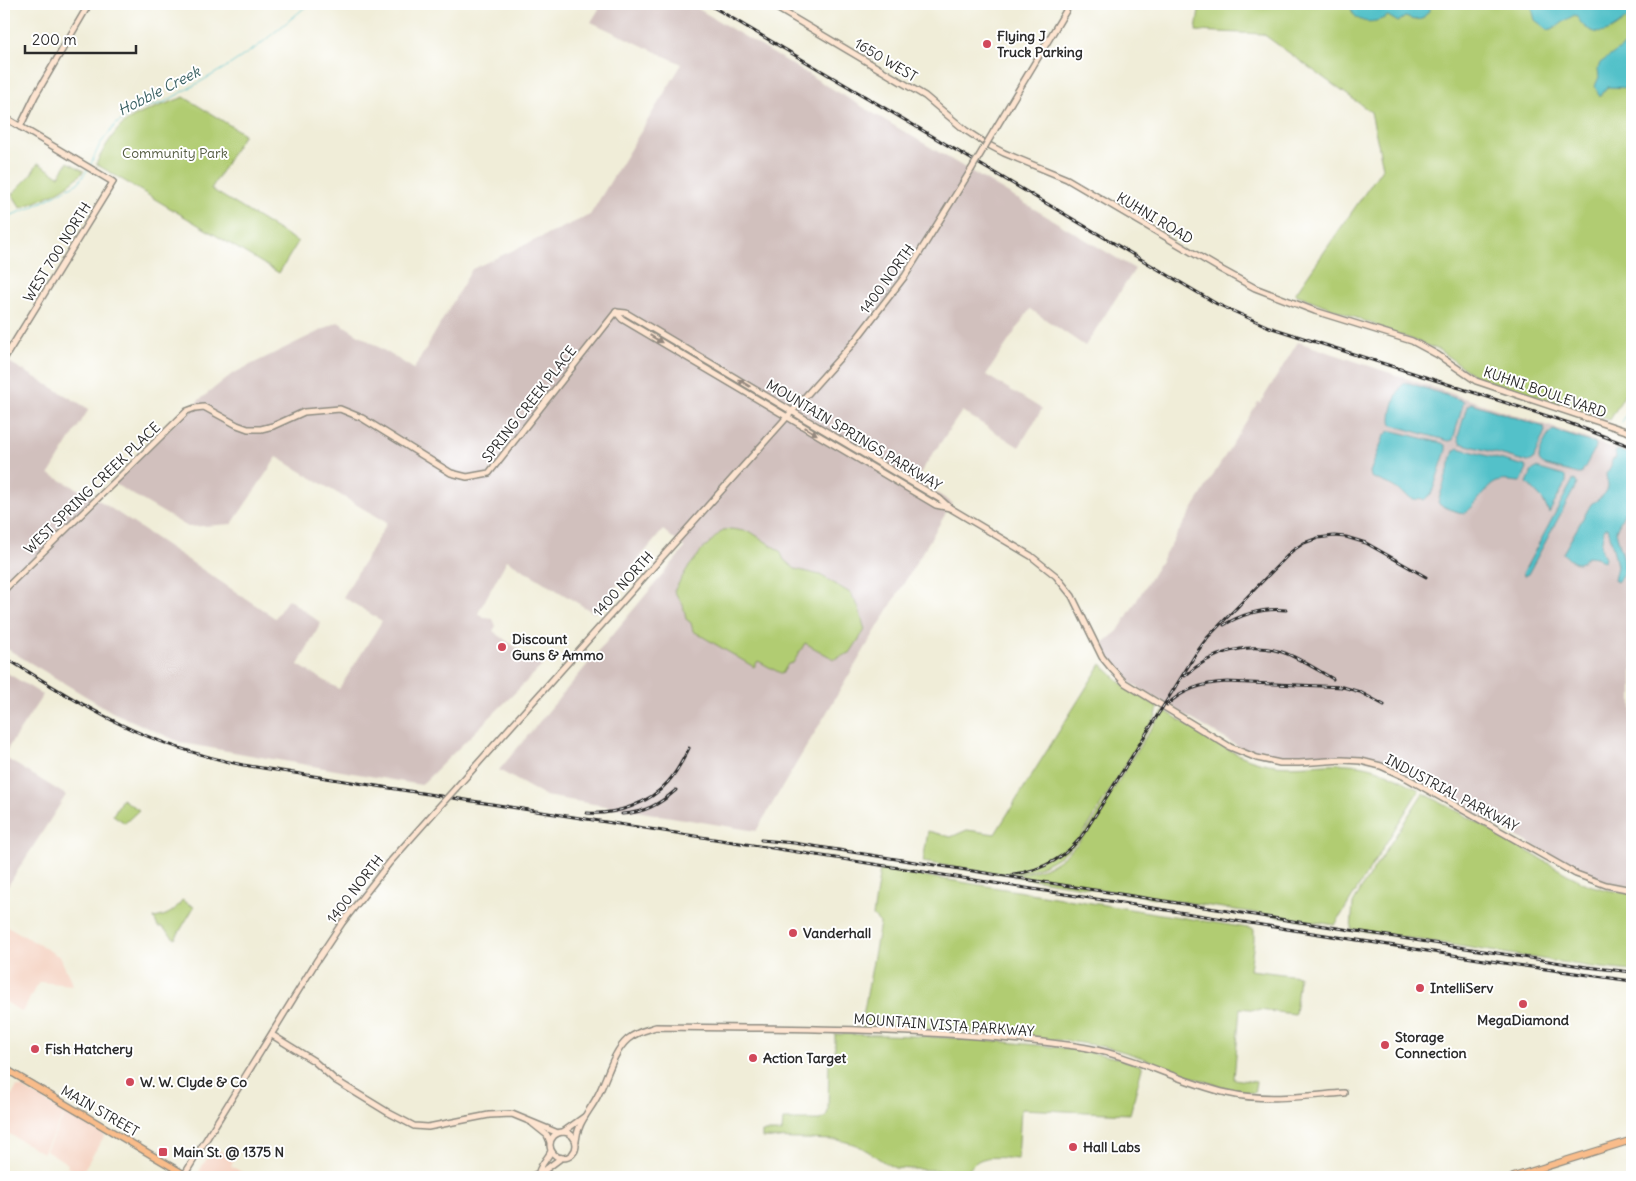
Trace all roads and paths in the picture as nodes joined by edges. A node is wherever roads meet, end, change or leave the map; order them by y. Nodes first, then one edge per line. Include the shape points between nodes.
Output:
1 (89, 4) edge
2 (770, 4) edge
3 (1070, 4) edge
4 (4, 117) edge
5 (20, 127) junction
6 (985, 143) joint
7 (1315, 311) joint
8 (616, 312) junction
9 (4, 359) edge
10 (199, 407) joint
11 (792, 412) junction
12 (788, 417) junction
13 (1632, 433) edge
14 (950, 508) junction
15 (4, 590) edge
16 (1632, 890) edge
17 (272, 1035) junction
18 (4, 1068) edge
19 (1344, 1093) dead end
20 (584, 1117) junction
21 (532, 1122) junction
22 (561, 1132) junction
23 (1632, 1140) edge
24 (550, 1142) junction
25 (576, 1142) junction
26 (551, 1150) junction
27 (561, 1158) junction
28 (539, 1172) junction
29 (186, 1176) edge
30 (530, 1177) edge
31 (1513, 1177) edge

1 - 5 street
2 - 6 street, 1650 WEST via 925,96 964,130
3 - 11 street, 1400 NORTH, bridge via 926,244 886,302
4 - 5 street
5 - 9 street, WEST 700 NORTH via 113,182
6 - 7 street, KUHNI ROAD via 1067,179 1255,288
7 - 13 street, KUHNI BOULEVARD via 1412,342 1476,381
8 - 10 street, SPRING CREEK PLACE via 489,473 467,477 451,473 362,418 340,409 304,412 273,426 254,429 237,425
11 -> 8 street, MOUNTAIN SPRINGS PARKWAY via 626,313
8 -> 12 street, MOUNTAIN SPRINGS PARKWAY via 622,319
10 - 15 street, WEST SPRING CREEK PLACE via 187,411
11 - 12 street, 1400 NORTH
11 - 14 street, MOUNTAIN SPRINGS PARKWAY via 940,498
12 -> 14 street, MOUNTAIN SPRINGS PARKWAY via 936,504
12 - 17 street, 1400 NORTH, bridge via 390,862 342,923
14 - 16 street, INDUSTRIAL PARKWAY via 1031,556 1056,576 1075,601 1102,657 1118,676 1137,691 1242,753 1280,763 1348,760 1381,766 1576,874
17 - 21 street via 314,1061 335,1080 414,1126 428,1127 501,1114
17 - 29 street, 1400 NORTH
18 - 29 main road, MAIN STREET
19 - 20 street, MOUNTAIN VISTA PARKWAY via 1270,1098 1228,1093 1121,1056 1078,1046 1022,1040 798,1028 656,1027 640,1032 624,1043
20 - 22 street, MOUNTAIN VISTA PARKWAY
20 - 25 street, MOUNTAIN VISTA PARKWAY
21 - 22 street
21 - 24 street
22 - 24 street
22 - 25 street via 571,1134
23 - 31 main road
24 - 26 street
25 - 27 street via 573,1154
26 - 27 street
26 - 28 street
27 - 28 street
28 - 30 street

